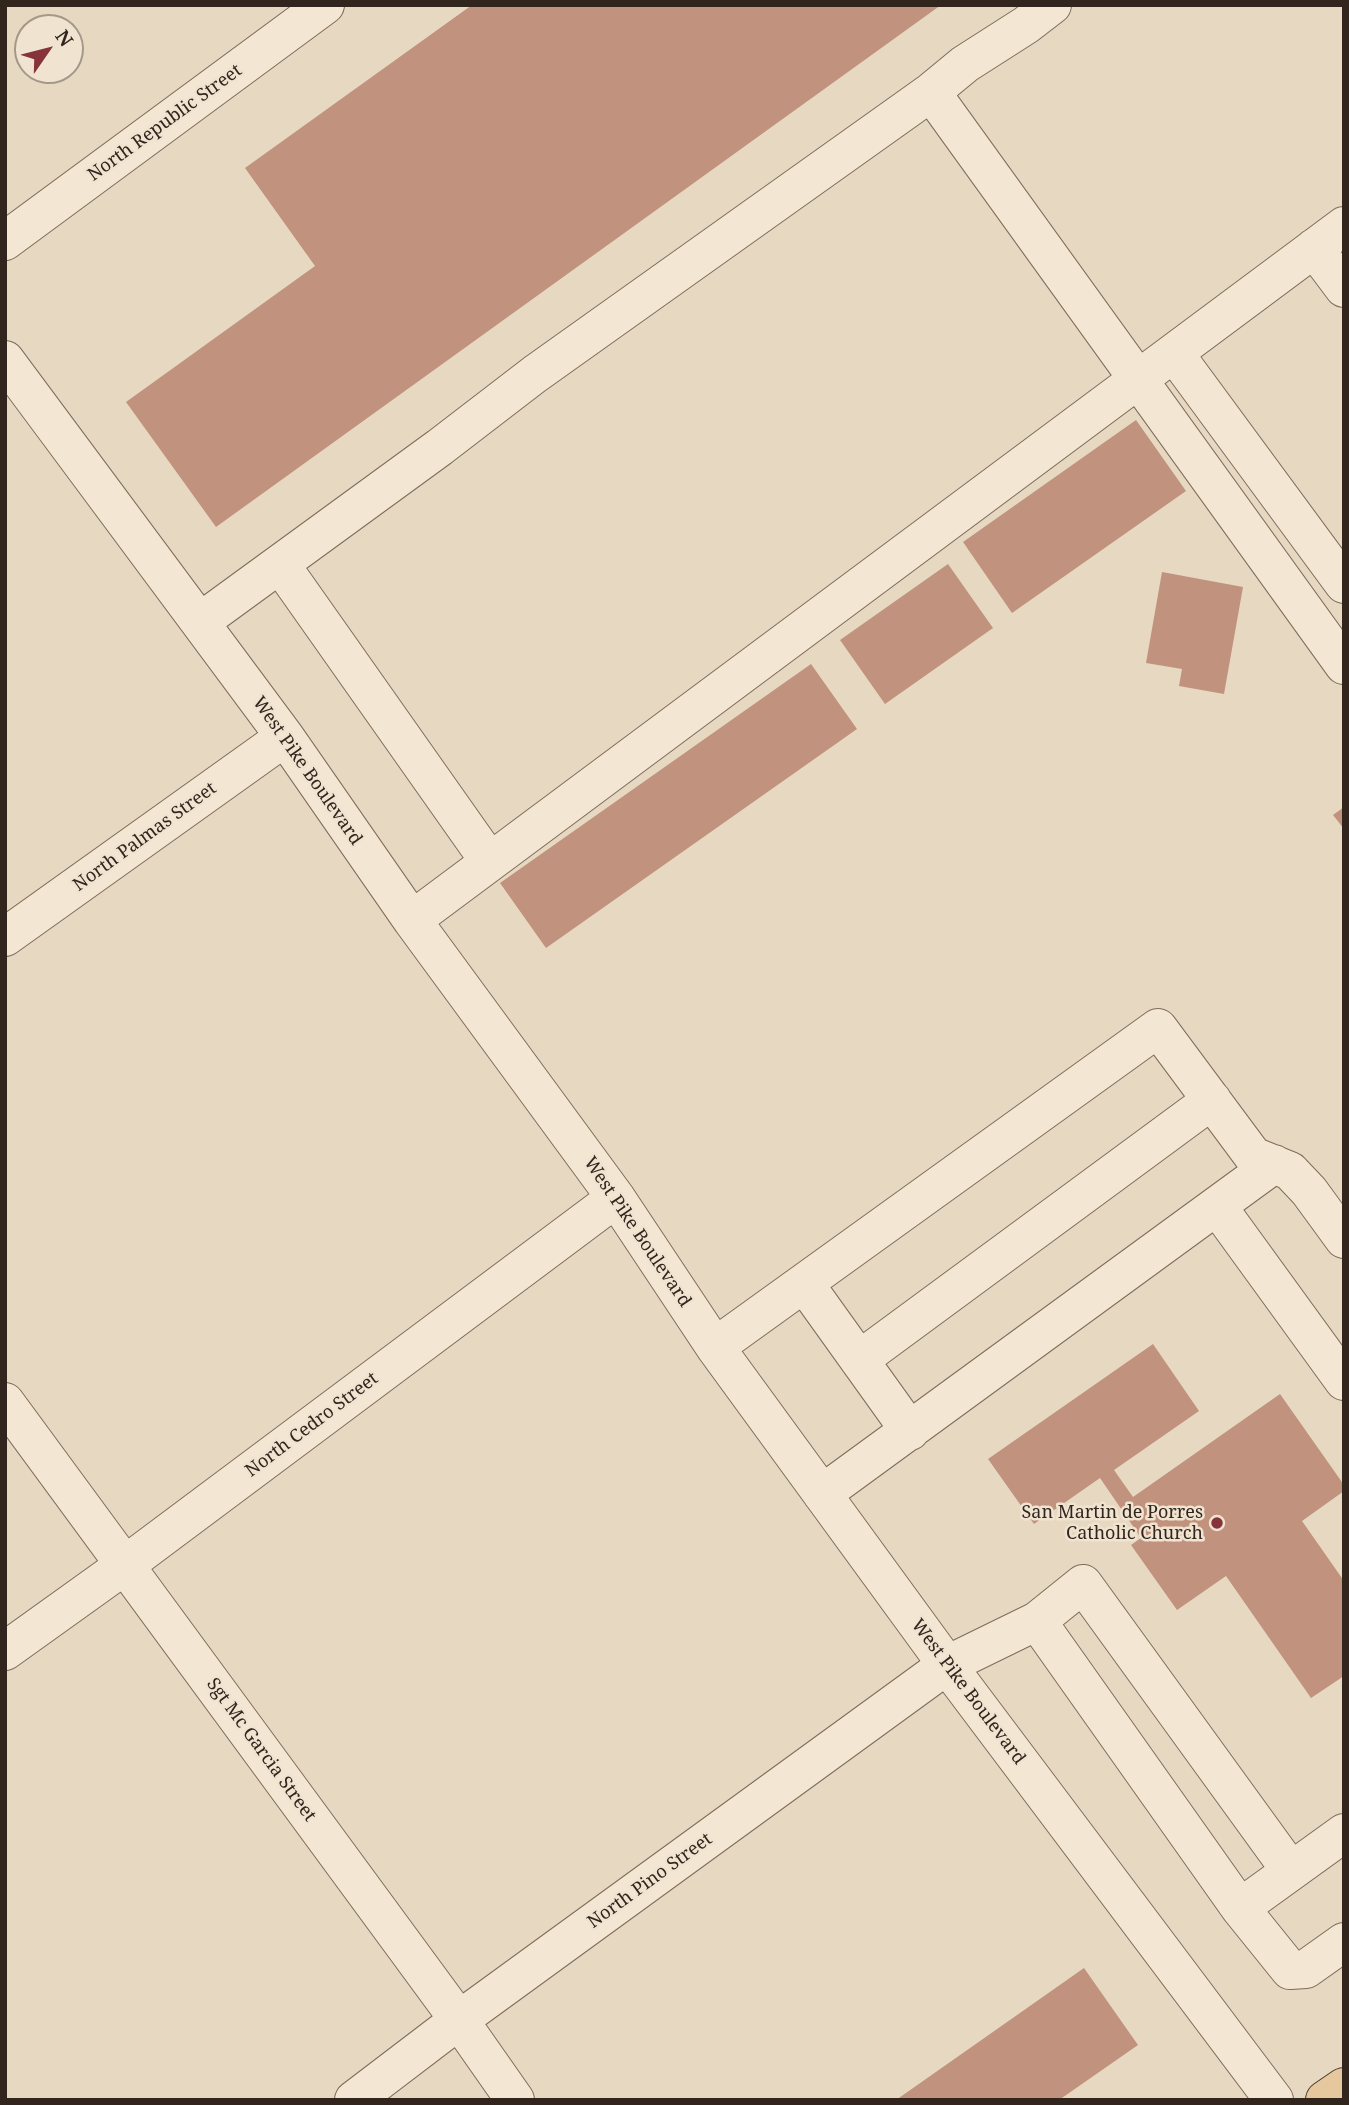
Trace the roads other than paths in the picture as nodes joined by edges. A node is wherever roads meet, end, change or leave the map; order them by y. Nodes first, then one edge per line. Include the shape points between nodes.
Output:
1 (325, 5) edge
2 (1052, 5) edge
3 (931, 92) junction
4 (1329, 237) edge
5 (5, 241) edge
6 (1344, 288) edge
7 (1174, 353) junction
8 (5, 360) edge
9 (1138, 380) junction
10 (279, 564) junction
11 (1344, 584) edge
12 (200, 622) junction
13 (1344, 665) edge
14 (285, 737) junction
15 (490, 862) junction
16 (412, 920) junction
17 (5, 937) edge
18 (1212, 1100) junction
19 (1274, 1164) junction
20 (616, 1198) junction
21 (1217, 1206) junction
22 (1344, 1239) edge
23 (804, 1283) junction
24 (715, 1347) junction
25 (859, 1360) junction
26 (1344, 1381) edge
27 (5, 1402) edge
28 (909, 1431) junction
29 (822, 1494) junction
30 (125, 1565) junction
31 (1037, 1621) junction
32 (5, 1651) edge
33 (947, 1665) junction
34 (1344, 1833) edge
35 (1291, 1871) junction
36 (1240, 1908) junction
37 (1344, 1942) edge
38 (460, 2020) junction
39 (1344, 2087) edge
40 (354, 2100) edge
41 (515, 2100) edge
42 (1274, 2100) edge
43 (1325, 2100) edge

1 - 5 street, North Republic Street
2 - 3 street
3 - 9 street
3 - 10 street via 535,374
4 - 6 street
4 - 7 street
7 - 9 street
7 - 11 street
8 - 12 street, West Pike Boulevard
9 - 13 street
9 - 15 street
10 - 12 street
10 - 15 street
12 - 14 street, West Pike Boulevard
14 - 16 street, West Pike Boulevard
14 - 17 street, North Palmas Street
15 - 16 street
16 - 20 street, West Pike Boulevard
18 - 19 street via 1253,1156
18 - 23 street via 1158,1028
18 - 25 street
19 - 21 street
19 - 22 street via 1290,1171 1310,1191
20 - 24 street, West Pike Boulevard
20 - 30 street, North Cedro Street
21 - 26 street
21 - 28 street
23 - 24 street
23 - 25 street
24 - 29 street, West Pike Boulevard
25 - 28 street
27 - 30 street, Sgt Mc Garcia Street
28 - 29 street
29 - 33 street, West Pike Boulevard
30 - 32 street, North Cedro Street
30 - 38 street, Sgt Mc Garcia Street
31 - 33 street, North Pino Street
31 - 35 street, North Pino Street via 1083,1584
31 - 36 street
33 - 38 street, North Pino Street
33 - 42 street, West Pike Boulevard
34 - 35 street
35 - 36 street
36 - 37 street via 1290,1970 1306,1969
38 - 40 street, North Pino Street
38 - 41 street, Sgt Mc Garcia Street
39 - 43 main road

